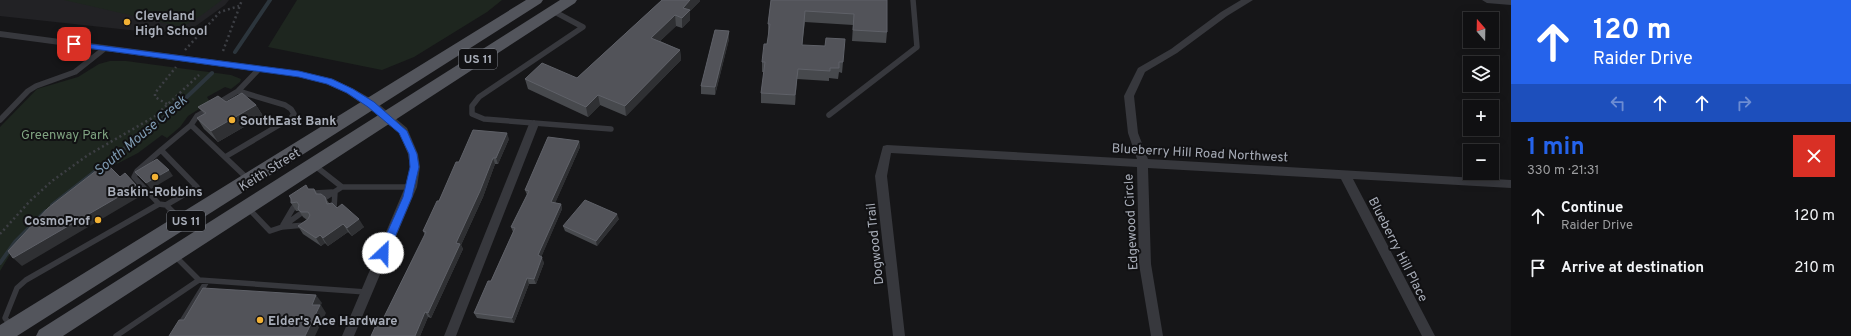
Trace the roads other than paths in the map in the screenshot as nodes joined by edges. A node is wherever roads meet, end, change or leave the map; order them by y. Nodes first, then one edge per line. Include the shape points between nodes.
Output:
1 (536, 0) edge
2 (570, 0) edge
3 (913, 0) edge
4 (1248, 0) edge
5 (1487, 0) edge
6 (1511, 2) edge
7 (551, 5) edge
8 (0, 34) edge
9 (104, 49) junction
10 (259, 69) junction
11 (238, 91) junction
12 (371, 104) junction
13 (829, 115) dead end
14 (387, 118) junction
15 (0, 120) edge
16 (534, 124) junction
17 (191, 125) junction
18 (611, 129) dead end
19 (887, 149) joint
20 (161, 150) junction
21 (225, 157) junction
22 (1142, 162) junction
23 (314, 165) junction
24 (1345, 175) junction
25 (250, 180) junction
26 (1511, 184) edge
27 (342, 187) junction
28 (411, 188) junction
29 (335, 192) junction
30 (316, 193) edge
31 (323, 199) edge
32 (159, 204) junction
33 (166, 205) junction
34 (248, 208) junction
35 (293, 208) edge
36 (334, 208) edge
37 (300, 214) edge
38 (183, 222) junction
39 (311, 224) edge
40 (282, 227) junction
41 (174, 255) junction
42 (199, 280) junction
43 (206, 281) junction
44 (366, 292) junction
45 (10, 333) edge
46 (46, 336) edge
47 (116, 336) edge
48 (173, 336) edge
49 (348, 336) edge
50 (450, 336) edge
51 (898, 336) edge
52 (1157, 336) edge
53 (1429, 336) edge

1 - 12 main road, Keith Street / US 11
2 - 7 main road, Keith Street / US 11
3 - 13 lane via 917,47
4 - 22 street, Edgewood Circle via 1224,14 1174,51 1141,70 1129,96 1133,132
5 - 6 street
7 - 14 main road, Keith Street / US 11
7 - 16 lane via 583,28 479,97 472,106 472,114 484,119
8 - 9 street
9 - 10 street
9 - 15 lane via 75,72 28,91
10 - 11 lane
10 - 12 street via 329,81
11 - 17 lane via 197,116
11 - 21 lane via 285,105 294,114
12 - 14 street
12 - 25 main road, Keith Street / US 11
14 - 23 main road, Keith Street / US 11
14 - 28 street via 403,131 413,154 415,167
16 - 18 lane
16 - 50 street
17 - 20 lane
17 - 21 lane
19 - 22 street, Blueberry Hill Road Northwest
19 - 51 street, Dogwood Trail via 881,176
20 - 32 lane via 137,171 134,177
20 - 33 lane via 197,186
21 - 25 lane
22 - 24 street, Blueberry Hill Road Northwest
22 - 52 street, Edgewood Circle via 1145,264
23 - 27 lane
23 - 34 main road, Keith Street / US 11
24 - 26 street, Blueberry Hill Road Northwest
24 - 53 street, Blueberry Hill Place
25 - 38 main road, Keith Street / US 11
27 - 28 lane
27 - 29 lane
28 - 44 street
29 - 30 lane
29 - 31 lane
29 - 36 lane
32 - 33 lane
32 - 45 lane via 26,280 17,288 5,318
33 - 38 lane
34 - 40 lane via 270,231
34 - 41 main road, Keith Street / US 11
35 - 40 lane
37 - 40 lane
38 - 45 main road, Keith Street / US 11
39 - 40 lane
41 - 42 lane
41 - 46 main road, Keith Street / US 11
42 - 43 lane
42 - 47 lane
43 - 44 lane
43 - 48 lane
44 - 49 street

